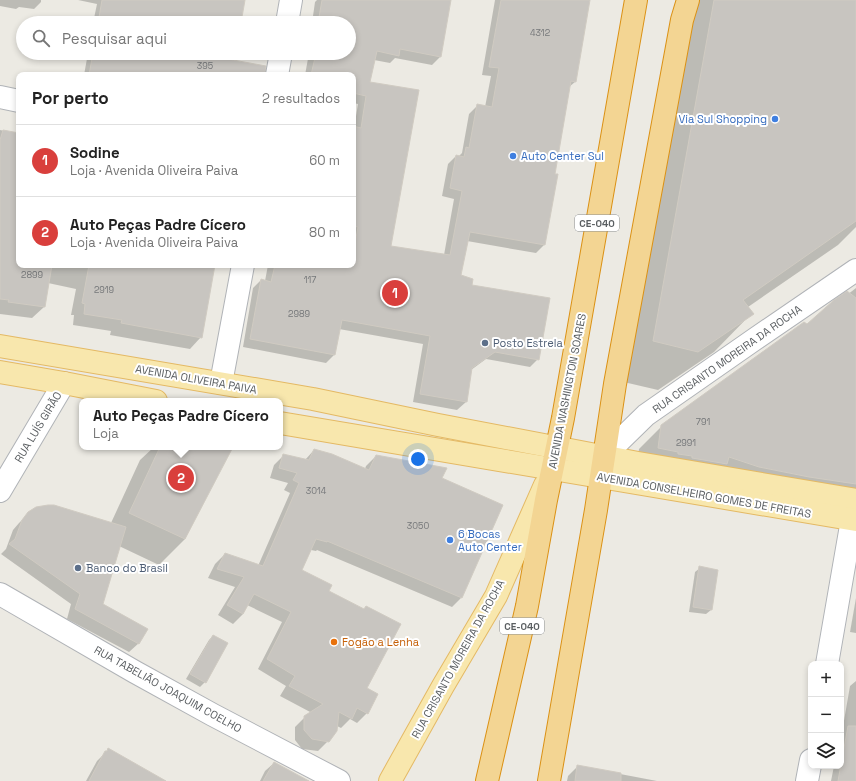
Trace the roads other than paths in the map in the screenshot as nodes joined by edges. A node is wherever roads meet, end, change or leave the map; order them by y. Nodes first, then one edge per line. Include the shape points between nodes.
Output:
1 (291, 0) edge
2 (636, 0) edge
3 (688, 0) edge
4 (288, 16) edge
5 (280, 60) edge
6 (278, 72) edge
7 (0, 97) edge
8 (16, 100) edge
9 (242, 268) edge
10 (856, 270) edge
11 (0, 346) edge
12 (0, 372) edge
13 (64, 383) junction
14 (220, 383) junction
15 (141, 398) edge
16 (283, 424) edge
17 (557, 447) junction
18 (604, 456) junction
19 (552, 469) junction
20 (601, 477) junction
21 (0, 491) edge
22 (855, 513) edge
23 (0, 594) edge
24 (828, 661) edge
25 (810, 769) edge
26 (339, 781) edge
27 (390, 781) edge
28 (487, 781) edge
29 (549, 781) edge
30 (808, 781) edge

1 - 4 street
2 - 17 highway, AVENIDA WASHINGTON SOARES / CE-040
3 - 18 highway via 682,20 619,361
5 - 6 street
7 - 8 street
9 - 14 street
10 - 18 street, RUA CRISANTO MOREIRA DA ROCHA via 646,415
11 - 14 main road, AVENIDA OLIVEIRA PAIVA
12 - 13 main road
13 - 15 main road
13 - 21 street, RUA LUÍS GIRÃO
14 - 17 main road, AVENIDA OLIVEIRA PAIVA
16 - 19 main road
17 - 18 main road, AVENIDA CONSELHEIRO GOMES DE FREITAS
17 - 19 highway, AVENIDA WASHINGTON SOARES / CE-040
18 - 20 highway
18 - 22 main road, AVENIDA CONSELHEIRO GOMES DE FREITAS
19 - 20 main road, AVENIDA CONSELHEIRO GOMES DE FREITAS
19 - 27 main road, RUA CRISANTO MOREIRA DA ROCHA via 496,596
19 - 28 highway, AVENIDA WASHINGTON SOARES / CE-040 via 527,606
20 - 22 main road, AVENIDA CONSELHEIRO GOMES DE FREITAS
20 - 29 highway
22 - 24 street
23 - 26 street, RUA TABELIÃO JOAQUIM COELHO via 135,672
25 - 30 street

